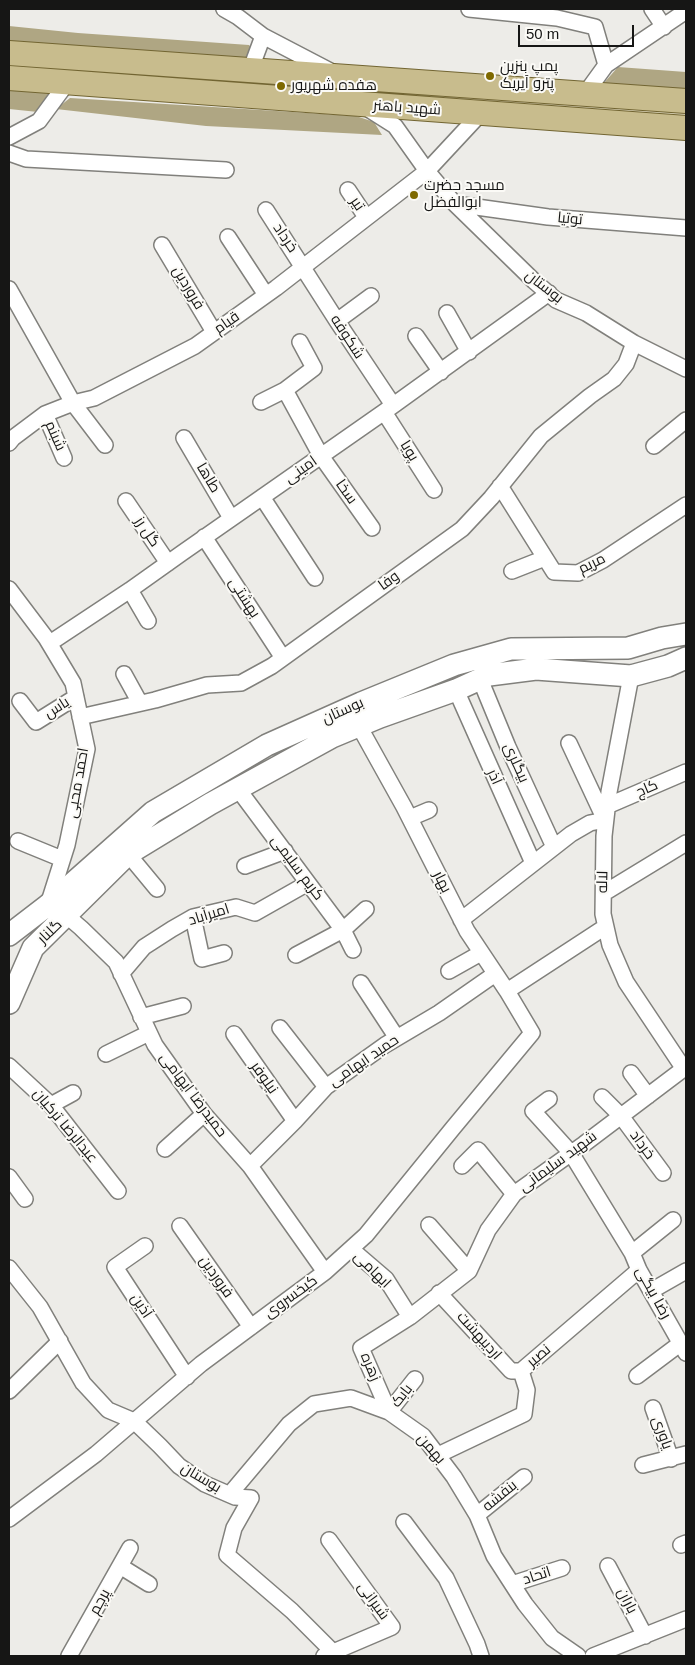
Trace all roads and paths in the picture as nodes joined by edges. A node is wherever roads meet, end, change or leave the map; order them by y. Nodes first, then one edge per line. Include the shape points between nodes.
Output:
1 (224, 9) edge
2 (469, 9) edge
3 (652, 9) edge
4 (686, 11) edge
5 (664, 27) junction
6 (262, 36) junction
7 (9, 53) edge
8 (606, 65) junction
9 (250, 71) junction
10 (341, 77) junction
11 (9, 78) edge
12 (67, 83) junction
13 (585, 94) junction
14 (686, 101) edge
15 (361, 104) junction
16 (481, 113) junction
17 (686, 128) edge
18 (9, 137) edge
19 (9, 153) edge
20 (226, 170) dead end
21 (427, 171) junction
22 (348, 190) dead end
23 (455, 204) junction
24 (266, 210) dead end
25 (366, 217) junction
26 (686, 228) edge
27 (228, 237) dead end
28 (162, 245) dead end
29 (304, 267) junction
30 (9, 289) edge
31 (549, 293) junction
32 (266, 295) junction
33 (371, 296) dead end
34 (447, 313) dead end
35 (337, 321) junction
36 (214, 332) junction
37 (416, 336) dead end
38 (300, 342) dead end
39 (634, 343) junction
40 (469, 352) junction
41 (686, 369) edge
42 (441, 372) junction
43 (285, 390) junction
44 (261, 402) dead end
45 (73, 403) junction
46 (389, 409) junction
47 (45, 414) junction
48 (686, 420) edge
49 (184, 438) dead end
50 (9, 443) edge
51 (105, 445) dead end
52 (654, 446) dead end
53 (321, 456) junction
54 (64, 458) dead end
55 (500, 486) junction
56 (434, 490) dead end
57 (262, 497) junction
58 (126, 501) dead end
59 (686, 505) edge
60 (232, 518) junction
61 (372, 528) dead end
62 (204, 537) junction
63 (545, 558) junction
64 (168, 563) junction
65 (512, 571) dead end
66 (315, 578) dead end
67 (9, 589) edge
68 (130, 590) junction
69 (148, 621) dead end
70 (686, 634) edge
71 (50, 643) junction
72 (283, 658) junction
73 (686, 658) edge
74 (124, 674) dead end
75 (631, 676) junction
76 (480, 679) junction
77 (456, 690) junction
78 (76, 697) junction
79 (20, 701) dead end
80 (140, 703) junction
81 (80, 717) junction
82 (359, 726) junction
83 (569, 743) dead end
84 (686, 772) edge
85 (238, 789) junction
86 (429, 810) dead end
87 (606, 813) junction
88 (410, 818) junction
89 (18, 841) dead end
90 (686, 843) edge
91 (554, 847) junction
92 (285, 851) junction
93 (128, 854) junction
94 (62, 859) junction
95 (533, 863) junction
96 (245, 866) dead end
97 (308, 883) junction
98 (156, 889) dead end
99 (604, 893) junction
100 (48, 905) junction
101 (366, 909) dead end
102 (67, 916) junction
103 (193, 917) junction
104 (461, 920) junction
105 (605, 927) junction
106 (343, 930) junction
107 (9, 935) edge
108 (33, 948) junction
109 (353, 950) dead end
110 (224, 953) dead end
111 (481, 953) junction
112 (296, 956) dead end
113 (450, 971) dead end
114 (121, 974) junction
115 (495, 974) junction
116 (361, 983) dead end
117 (507, 991) junction
118 (9, 1003) edge
119 (183, 1006) dead end
120 (141, 1017) junction
121 (280, 1028) dead end
122 (149, 1032) junction
123 (532, 1033) joint
124 (234, 1034) dead end
125 (397, 1038) junction
126 (106, 1054) dead end
127 (9, 1066) edge
128 (685, 1068) edge
129 (630, 1073) dead end
130 (326, 1087) junction
131 (73, 1093) dead end
132 (648, 1096) junction
133 (602, 1098) dead end
134 (549, 1099) dead end
135 (51, 1105) junction
136 (204, 1114) junction
137 (621, 1116) junction
138 (295, 1121) junction
139 (165, 1149) dead end
140 (571, 1153) junction
141 (250, 1166) junction
142 (462, 1166) dead end
143 (663, 1174) dead end
144 (9, 1177) edge
145 (118, 1191) dead end
146 (514, 1194) junction
147 (25, 1199) dead end
148 (673, 1220) dead end
149 (429, 1225) dead end
150 (180, 1226) dead end
151 (145, 1246) dead end
152 (351, 1249) junction
153 (632, 1253) junction
154 (9, 1268) edge
155 (639, 1270) junction
156 (469, 1271) junction
157 (686, 1271) edge
158 (325, 1272) junction
159 (651, 1291) junction
160 (439, 1293) junction
161 (410, 1317) junction
162 (251, 1327) junction
163 (60, 1341) junction
164 (684, 1348) edge
165 (521, 1371) junction
166 (186, 1376) junction
167 (637, 1376) dead end
168 (415, 1379) dead end
169 (9, 1391) edge
170 (653, 1408) dead end
171 (389, 1412) junction
172 (134, 1422) junction
173 (686, 1454) edge
174 (438, 1455) junction
175 (671, 1459) junction
176 (643, 1465) dead end
177 (524, 1478) dead end
178 (230, 1494) junction
179 (477, 1516) junction
180 (9, 1519) edge
181 (404, 1522) dead end
182 (329, 1540) dead end
183 (130, 1548) dead end
184 (120, 1566) junction
185 (608, 1566) dead end
186 (562, 1568) dead end
187 (148, 1584) dead end
188 (512, 1584) junction
189 (686, 1619) edge
190 (645, 1636) junction
191 (328, 1654) edge
192 (69, 1656) edge
193 (480, 1656) edge
194 (578, 1656) edge
195 (593, 1656) edge

1 - 6 street
2 - 8 street via 557,18 595,27
3 - 5 street
4 - 5 street
5 - 8 street
6 - 9 street
6 - 10 street
7 - 9 main road, شهید باهنر
8 - 13 street
9 - 10 main road, شهید باهنر
10 - 13 main road, شهید باهنر
11 - 12 main road, شهید باهنر
12 - 15 main road, شهید باهنر
12 - 18 street via 39,121
13 - 14 main road, شهید باهنر
15 - 16 main road, شهید باهنر
15 - 21 street via 395,126
16 - 17 main road, شهید باهنر
16 - 21 street, قیام
19 - 20 street via 26,159
21 - 23 street, بوستان
21 - 25 street, قیام
22 - 25 street, تیر
23 - 26 street, توتیا via 548,217
23 - 31 street, بوستان
24 - 29 street, خرداد
25 - 29 street, قیام
27 - 32 street
28 - 36 street, فروردین
29 - 32 street, قیام
29 - 35 street, شکوفه
30 - 45 street
31 - 39 street, بوستان
31 - 40 street, امینی
32 - 36 street, قیام
33 - 35 street
34 - 40 street
35 - 46 street, شکوفه
36 - 45 street, قیام via 194,346 94,398
37 - 42 street
38 - 43 street via 314,368
39 - 41 street, بوستان
39 - 55 street, وفا via 626,364 614,379 541,436
40 - 42 street, امینی
42 - 46 street, امینی
43 - 44 street
43 - 53 street, سخا
45 - 47 street, قیام
45 - 51 street
46 - 53 street, امینی
46 - 56 street, پویا
47 - 50 street, قیام
47 - 54 street, شبنم
48 - 52 street
49 - 60 street, طاها
53 - 57 street, امینی
53 - 61 street, سخا
55 - 63 street, مریم
55 - 72 street, وفا via 462,529
57 - 60 street, امینی
57 - 66 street
58 - 64 street, گل رز
59 - 63 street, مریم via 578,574 554,572
60 - 62 street, امینی
62 - 64 street, امینی
62 - 72 street, بهشتی
63 - 65 street
64 - 68 street, امینی
67 - 71 street, احمد محبی
68 - 69 street
68 - 71 street, امینی
70 - 100 street, بوستان via 628,648 511,649 454,665 361,703 267,745 153,812
71 - 78 street, احمد محبی
72 - 80 street, وفا via 242,683 207,685
73 - 75 street, بوستان
74 - 80 street
75 - 76 street, بوستان via 536,669
75 - 87 street, لاله
76 - 77 street, بوستان
76 - 91 street, بیگلری
77 - 82 street, بوستان
77 - 95 street, آذر
78 - 79 street, یاس via 36,722
78 - 81 street, احمد محبی
80 - 81 street, وفا
81 - 94 street, احمد محبی via 87,749
82 - 85 street, بوستان via 332,737
82 - 88 street, بهار
83 - 87 street
84 - 87 street, کاج
85 - 92 street, کریم سلیمی
85 - 93 street, بوستان
86 - 88 street
87 - 91 street, کاج
87 - 99 street, لاله
88 - 104 street, بهار
89 - 94 street
90 - 99 street
91 - 95 street, کاج
92 - 96 street
92 - 97 street, کریم سلیمی
93 - 98 street
93 - 102 street, بوستان
94 - 100 street, احمد محبی
95 - 104 street, کاج
97 - 103 street, امیرآباد via 255,913 236,907
97 - 106 street, کریم سلیمی
99 - 105 street, لاله via 602,914
100 - 102 street, حمیدرضا ایهامی
100 - 107 street, گلنار
101 - 106 street
102 - 108 street, گلنار
102 - 114 street, حمیدرضا ایهامی via 116,962
103 - 110 street via 202,959
103 - 114 street, امیرآباد via 144,947
104 - 111 street, بهار
105 - 117 street
105 - 128 street, لاله via 626,982
106 - 109 street, کریم سلیمی
106 - 112 street
107 - 108 street
108 - 118 street, گلنار
111 - 113 street
111 - 115 street, بهار
114 - 120 street, حمیدرضا ایهامی
115 - 117 street, بهار
115 - 125 street, حمید ایهامی via 440,1013
116 - 125 street
117 - 123 street, بهار
119 - 120 street
120 - 122 street, حمیدرضا ایهامی
121 - 130 street
122 - 126 street
122 - 136 street, حمیدرضا ایهامی
123 - 152 street, کیخسروی via 366,1235
124 - 138 street, نیلوفر
125 - 130 street, حمید ایهامی
127 - 135 street, عبدالرضا ترکیان
128 - 132 street, شهید سلیمانی
129 - 132 street
130 - 138 street, حمید ایهامی
131 - 135 street
132 - 137 street, شهید سلیمانی
133 - 137 street, خرداد
134 - 140 street via 533,1111
135 - 145 street, عبدالرضا ترکیان
136 - 139 street
136 - 141 street, حمیدرضا ایهامی
137 - 140 street, شهید سلیمانی
137 - 143 street, خرداد
138 - 141 street, حمید ایهامی
140 - 146 street, شهید سلیمانی
140 - 153 street
141 - 158 street, حمیدرضا ایهامی
142 - 146 street via 478,1150
144 - 147 street
146 - 156 street, شهید سلیمانی via 488,1230
148 - 153 street, رضا بیگی
149 - 156 street
150 - 162 street, فروردین
151 - 166 street, آذین via 115,1267
152 - 158 street, کیخسروی
152 - 161 street, ایهامی via 386,1279
153 - 155 street, رضا بیگی
154 - 163 street, بوستان via 40,1307
155 - 159 street, رضا بیگی
155 - 165 street, نصیر
156 - 160 street, شهید سلیمانی
157 - 159 street
158 - 162 street, کیخسروی
159 - 164 street, رضا بیگی
160 - 161 street, شهید سلیمانی
160 - 165 street, اردیبهشت via 511,1371
161 - 171 street, زهره via 361,1348
162 - 166 street, کیخسروی
163 - 169 street
163 - 172 street, بوستان via 83,1383 108,1410
164 - 167 street
165 - 174 street, نصیر via 527,1390 524,1414
166 - 172 street, کیخسروی
168 - 171 street, بابک
170 - 175 street, یاوری
171 - 174 street, بهمن via 422,1436
171 - 178 street, بهمن via 351,1398 314,1404 289,1424
172 - 178 street, بوستان via 179,1466 204,1484
172 - 180 street, کیخسروی
173 - 175 street
174 - 179 street, بهمن
175 - 176 street
177 - 179 street, بنفشه
178 - 191 street, بوستان via 251,1498 234,1528 227,1555 292,1611
179 - 188 street, بهمن via 494,1556
181 - 193 street via 446,1578
182 - 191 street, شیرانی via 392,1627
183 - 184 street, پرچم
184 - 187 street
184 - 192 street, پرچم
185 - 190 street, باران
186 - 188 street, اتحاد
188 - 194 street, بهمن via 552,1638
189 - 190 street
190 - 195 street

